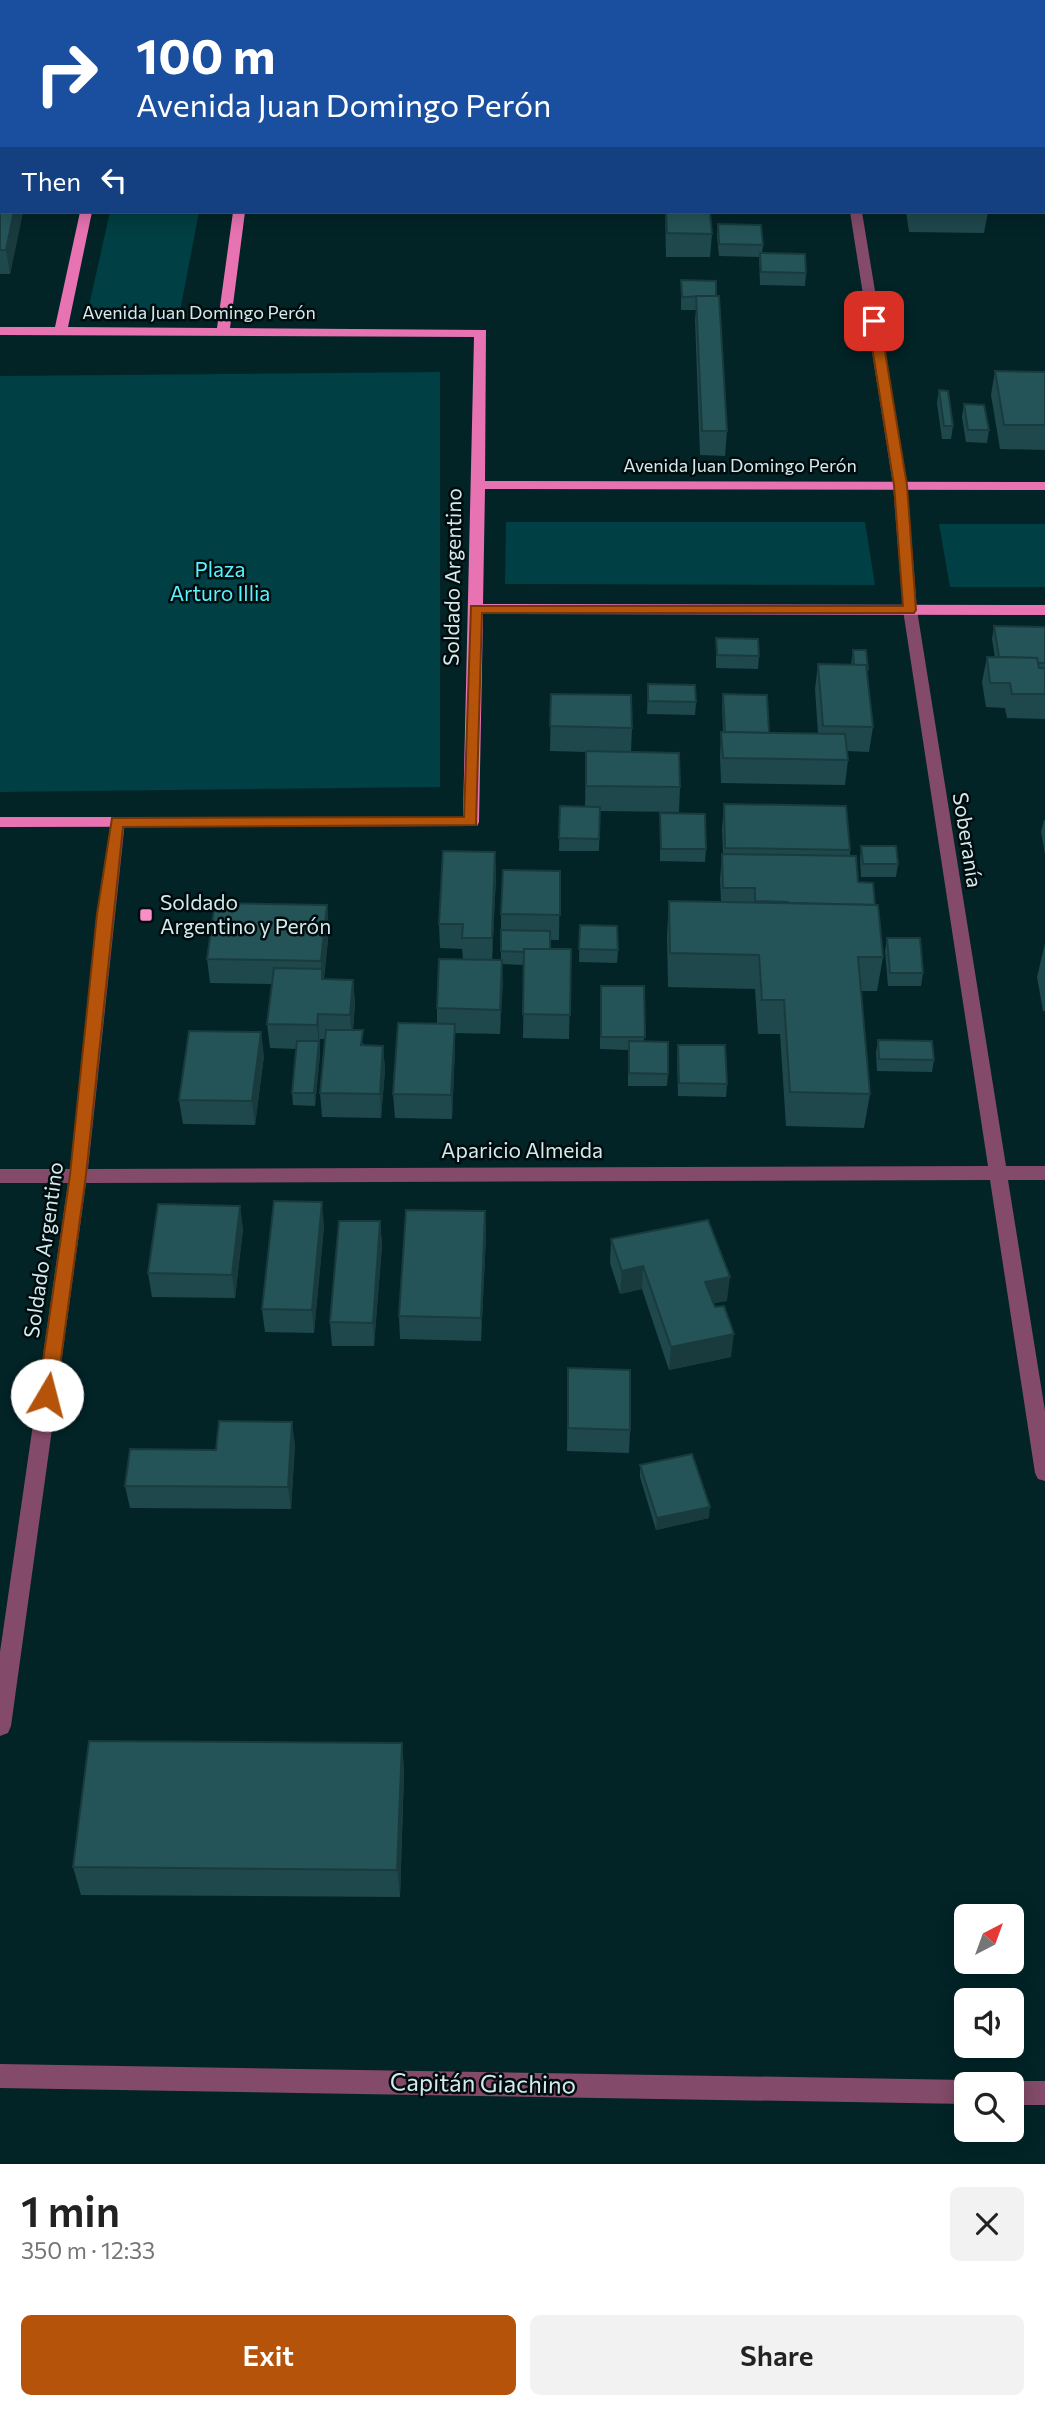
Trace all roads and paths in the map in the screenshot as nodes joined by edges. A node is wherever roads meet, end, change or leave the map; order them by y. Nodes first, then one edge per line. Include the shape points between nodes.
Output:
1 (86, 214) edge
2 (239, 214) edge
3 (856, 214) edge
4 (0, 331) edge
5 (61, 331) junction
6 (223, 332) junction
7 (481, 333) joint
8 (478, 485) junction
9 (900, 485) junction
10 (1045, 486) edge
11 (475, 609) junction
12 (910, 610) junction
13 (1045, 610) edge
14 (0, 822) edge
15 (117, 822) junction
16 (997, 1173) junction
17 (1045, 1173) edge
18 (78, 1175) junction
19 (0, 1176) edge
20 (1045, 1473) edge
21 (0, 1726) edge
22 (0, 2076) edge
23 (954, 2092) edge
24 (1024, 2093) edge
25 (1045, 2093) edge

1 - 5 main road
2 - 6 main road
3 - 9 street, Soberanía
4 - 5 main road, Avenida Juan Domingo Perón
5 - 6 main road, Avenida Juan Domingo Perón
6 - 7 main road, Avenida Juan Domingo Perón
7 - 8 main road, Soldado Argentino
8 - 9 main road, Avenida Juan Domingo Perón
8 - 11 main road, Soldado Argentino
9 - 10 main road, Avenida Juan Domingo Perón
9 - 12 street, Soberanía
11 - 12 main road
11 - 15 main road, Soldado Argentino via 471,822
12 - 13 main road
12 - 16 street, Soberanía
14 - 15 main road
15 - 18 street, Soldado Argentino
16 - 17 street, Aparicio Almeida
16 - 18 street, Aparicio Almeida
16 - 20 street, Soberanía
18 - 19 street, Aparicio Almeida
18 - 21 street, Soldado Argentino
22 - 23 street, Capitán Giachino
24 - 25 street

